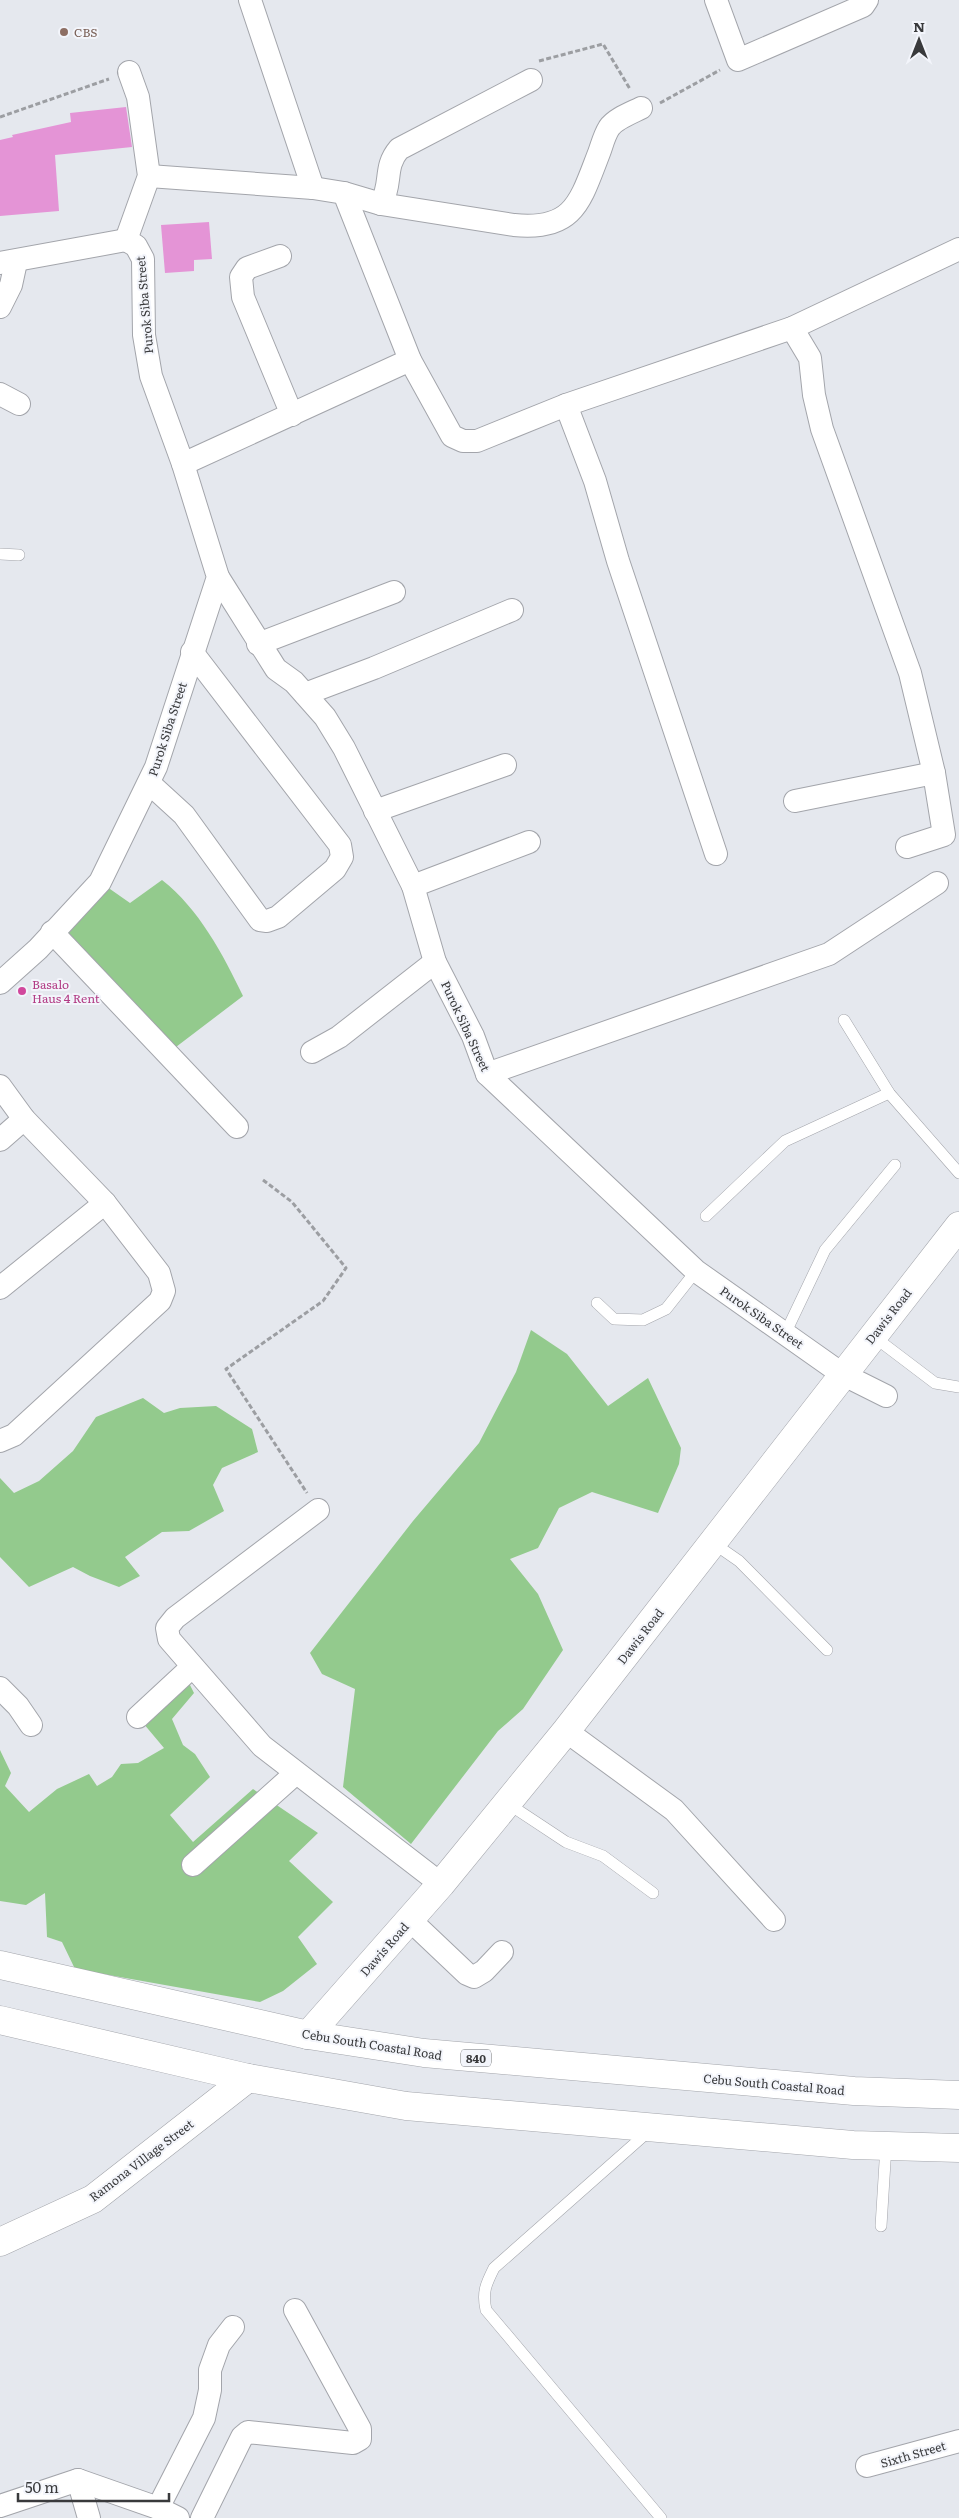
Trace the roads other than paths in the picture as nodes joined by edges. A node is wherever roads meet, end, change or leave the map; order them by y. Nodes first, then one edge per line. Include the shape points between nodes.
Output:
1 (250, 0) edge
2 (716, 0) edge
3 (867, 0) edge
4 (129, 72) road end
5 (531, 80) road end
6 (641, 108) road end
7 (150, 176) junction
8 (313, 188) junction
9 (344, 193) junction
10 (380, 204) junction
11 (126, 240) junction
12 (959, 249) edge
13 (280, 256) dead end
14 (8, 263) edge
15 (0, 307) edge
16 (792, 328) junction
17 (410, 360) junction
18 (566, 405) junction
19 (292, 415) junction
20 (183, 464) junction
21 (0, 554) edge
22 (19, 555) dead end
23 (218, 577) junction
24 (394, 592) dead end
25 (512, 610) dead end
26 (258, 644) junction
27 (192, 652) junction
28 (305, 694) junction
29 (505, 765) dead end
30 (934, 773) junction
31 (150, 783) junction
32 (795, 802) dead end
33 (375, 811) junction
34 (529, 842) dead end
35 (907, 847) dead end
36 (716, 854) dead end
37 (937, 883) dead end
38 (413, 886) junction
39 (52, 932) junction
40 (435, 962) junction
41 (0, 983) edge
42 (844, 1020) dead end
43 (312, 1052) dead end
44 (487, 1074) junction
45 (0, 1086) edge
46 (890, 1093) junction
47 (24, 1119) junction
48 (237, 1127) dead end
49 (0, 1140) edge
50 (895, 1165) dead end
51 (959, 1173) edge
52 (105, 1203) junction
53 (706, 1216) dead end
54 (959, 1226) edge
55 (696, 1271) junction
56 (0, 1288) edge
57 (597, 1303) dead end
58 (786, 1334) junction
59 (872, 1336) junction
60 (842, 1374) junction
61 (959, 1387) edge
62 (886, 1396) dead end
63 (0, 1441) edge
64 (318, 1510) road end
65 (713, 1543) junction
66 (827, 1650) dead end
67 (192, 1667) junction
68 (0, 1688) edge
69 (138, 1717) dead end
70 (31, 1725) dead end
71 (566, 1731) junction
72 (296, 1773) junction
73 (507, 1803) junction
74 (192, 1866) dead end
75 (441, 1884) junction
76 (653, 1893) dead end
77 (410, 1920) junction
78 (774, 1920) dead end
79 (502, 1952) dead end
80 (0, 1965) edge
81 (0, 2020) edge
82 (308, 2035) junction
83 (248, 2078) junction
84 (959, 2095) edge
85 (653, 2128) junction
86 (886, 2146) junction
87 (959, 2148) edge
88 (881, 2226) dead end
89 (0, 2242) edge
90 (296, 2310) dead end
91 (233, 2327) dead end
92 (959, 2441) edge
93 (867, 2466) dead end
94 (78, 2480) junction
95 (0, 2506) edge
96 (158, 2508) junction
97 (89, 2518) edge
98 (178, 2518) edge
99 (202, 2518) edge
100 (662, 2518) edge

1 - 8 street
2 - 3 street via 738,60 863,6
4 - 7 street via 138,97
5 - 10 street via 399,149 390,160 388,191
6 - 10 street via 610,126 575,208 550,224 521,226
7 - 8 street
7 - 11 street
8 - 9 street
9 - 10 street
9 - 17 street
11 - 14 street
11 - 20 street, Purok Siba Street via 136,246 143,259 144,335 151,376
12 - 16 street
13 - 19 street via 248,268 240,277 246,305
14 - 15 street via 11,285
16 - 18 street
16 - 30 street via 810,358 822,429 910,673
17 - 18 street via 452,436 463,441 477,441
17 - 19 street
18 - 36 street via 595,480 618,561
19 - 20 street
20 - 23 street, Purok Siba Street
21 - 22 lane
23 - 26 street, Purok Siba Street
23 - 27 street, Purok Siba Street
24 - 26 street
25 - 28 street
26 - 28 street, Purok Siba Street via 276,669
27 - 31 street, Purok Siba Street
27 - 31 street via 340,845 342,857 335,869 278,917 267,922 260,920 184,815
28 - 33 street, Purok Siba Street via 325,716
29 - 33 street
30 - 32 street
30 - 35 street via 944,835
31 - 39 street, Purok Siba Street via 98,885
33 - 38 street, Purok Siba Street
34 - 38 street
37 - 44 street via 828,954
38 - 40 street, Purok Siba Street
39 - 41 street, Purok Siba Street
39 - 48 street
40 - 43 street via 339,1037
40 - 44 street, Purok Siba Street via 473,1036
42 - 46 lane
44 - 55 street, Purok Siba Street
45 - 47 street
46 - 51 lane
46 - 53 lane via 785,1141
47 - 49 street
47 - 52 street
50 - 58 lane via 825,1250
52 - 56 street
52 - 63 street via 159,1273 164,1291 160,1300 14,1435
54 - 59 main road, Dawis Road
55 - 57 lane via 666,1309 643,1320 614,1319
55 - 58 street, Purok Siba Street
58 - 60 street, Purok Siba Street
59 - 60 main road, Dawis Road
59 - 61 lane via 935,1383
60 - 62 street, Purok Siba Street
60 - 65 main road, Dawis Road
64 - 67 street via 175,1618 167,1628 169,1639
65 - 66 lane via 739,1561
65 - 71 main road, Dawis Road
67 - 69 street
67 - 72 street via 262,1746
68 - 70 street
71 - 73 main road, Dawis Road
71 - 78 street via 674,1810
72 - 74 street
72 - 75 street
73 - 75 main road, Dawis Road
73 - 76 lane via 566,1842 603,1856
75 - 77 main road, Dawis Road
77 - 79 street via 474,1977
77 - 82 main road, Dawis Road
80 - 82 main road, Cebu South Coastal Road / 840
81 - 83 main road
82 - 84 main road, Cebu South Coastal Road / 840 via 424,2053 854,2091
83 - 85 main road via 406,2106
83 - 89 main road, Ramona Village Street via 93,2199
85 - 86 main road
85 - 100 lane via 494,2268 484,2286 483,2296 486,2310
86 - 87 main road
86 - 88 lane
90 - 99 street via 360,2429 360,2439 353,2443 248,2432 242,2437
91 - 96 street via 219,2346 210,2370 204,2418
92 - 93 street, Sixth Street
94 - 95 street
94 - 96 street
94 - 97 street
96 - 98 street

